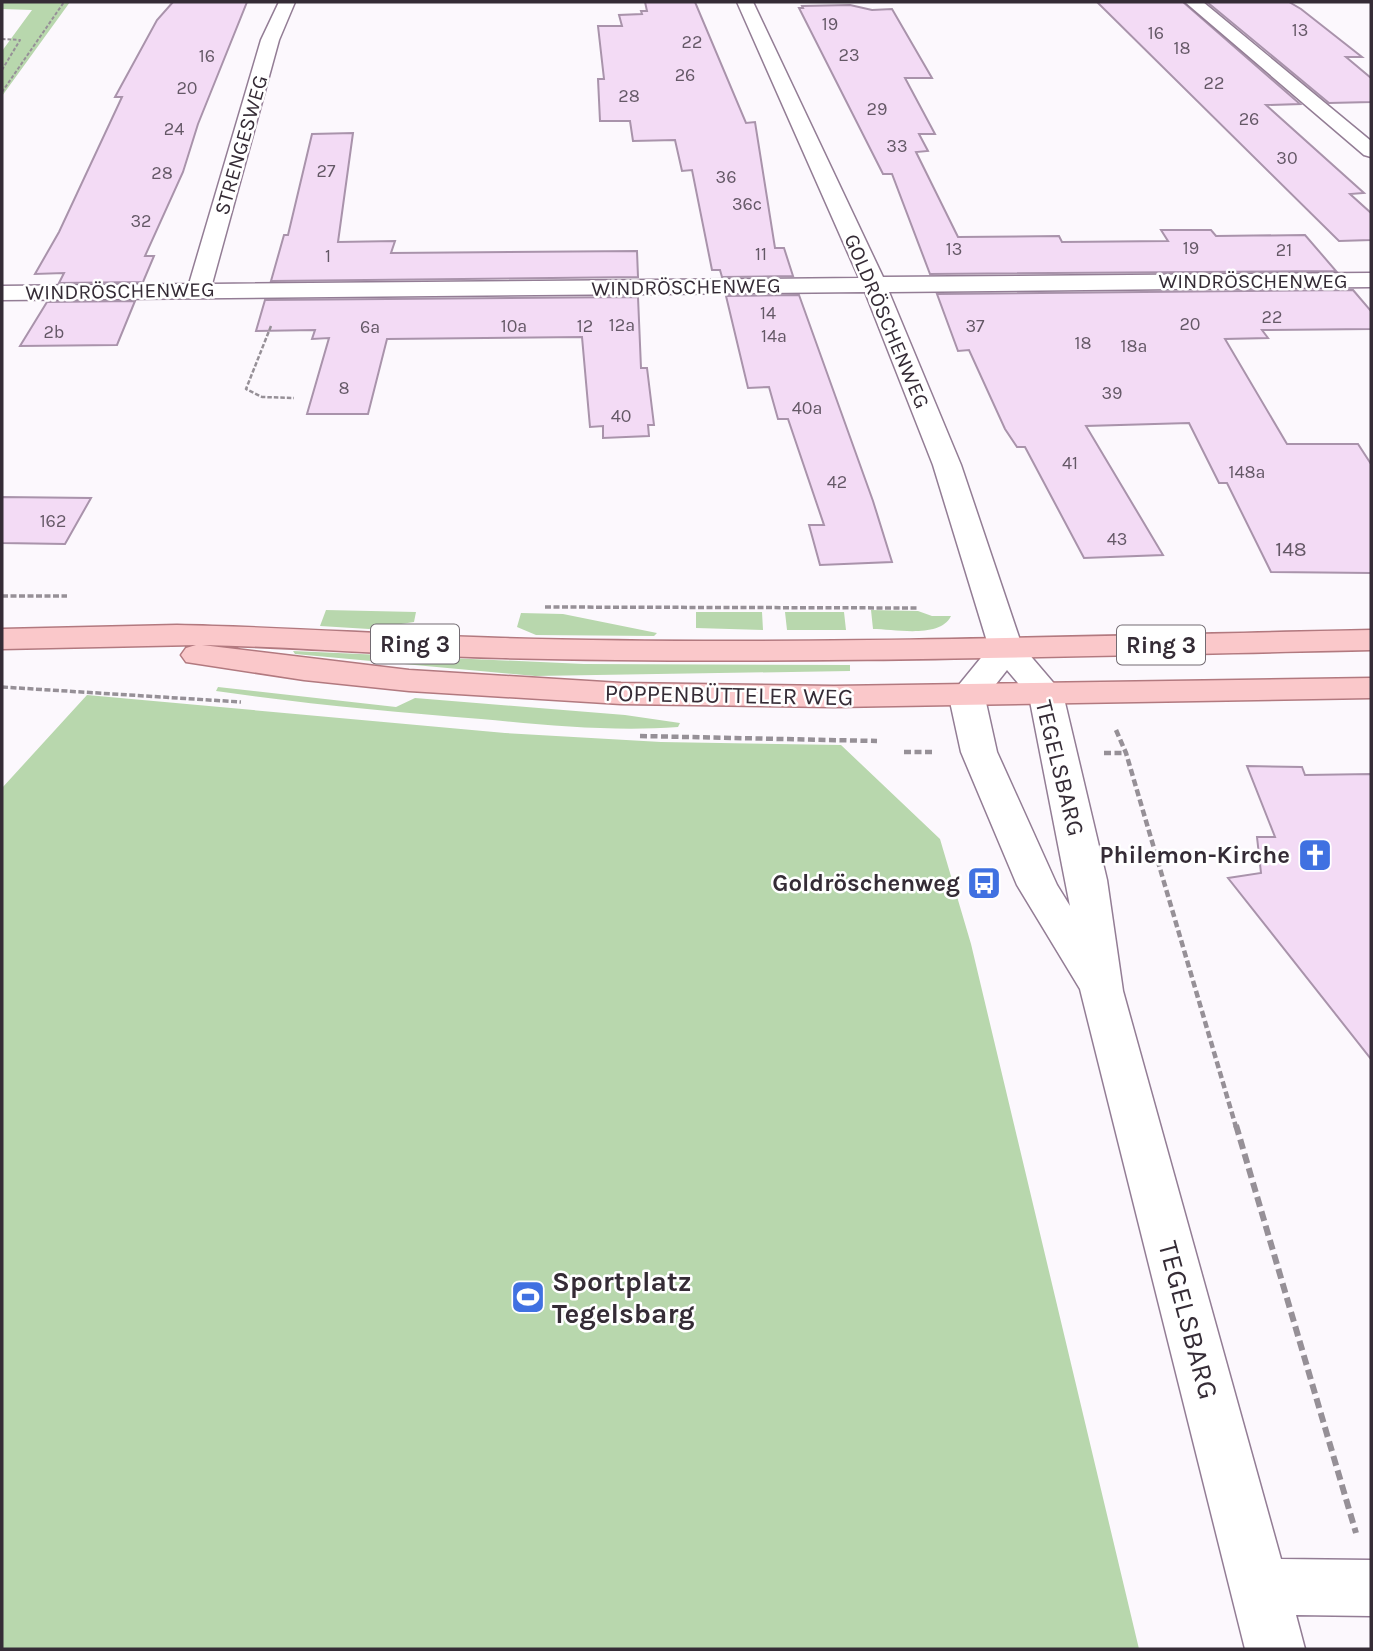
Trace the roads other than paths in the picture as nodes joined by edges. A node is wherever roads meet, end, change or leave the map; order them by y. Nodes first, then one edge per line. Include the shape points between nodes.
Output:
1 (287, 2) edge
2 (745, 2) edge
3 (1193, 2) edge
4 (1371, 151) edge
5 (1371, 280) edge
6 (874, 284) junction
7 (199, 289) junction
8 (2, 293) edge
9 (2, 639) edge
10 (89, 639) junction
11 (1371, 640) edge
12 (1006, 649) junction
13 (1371, 688) edge
14 (1046, 694) junction
15 (967, 697) junction
16 (1102, 990) junction
17 (1365, 1567) edge
18 (1260, 1587) junction
19 (1275, 1649) edge

1 - 7 street, STRENGESWEG via 270,40
2 - 6 street, GOLDRÖSCHENWEG
3 - 4 street
5 - 6 street, WINDRÖSCHENWEG
6 - 7 street, WINDRÖSCHENWEG
6 - 12 street, GOLDRÖSCHENWEG via 947,465
7 - 8 street, WINDRÖSCHENWEG
9 - 10 main road, POPPENBÜTTELER WEG / Ring 3
10 - 12 main road, POPPENBÜTTELER WEG / Ring 3 via 296,637 513,649
10 - 15 main road, POPPENBÜTTELER WEG / Ring 3 via 272,666 461,685 741,698
11 - 12 main road, POPPENBÜTTELER WEG / Ring 3
12 - 14 street, TEGELSBARG
12 - 15 street
13 - 14 main road, POPPENBÜTTELER WEG / Ring 3
14 - 15 main road, POPPENBÜTTELER WEG / Ring 3
14 - 16 street, TEGELSBARG via 1087,880
15 - 16 street, TEGELSBARG via 979,752 1037,885
16 - 18 street, TEGELSBARG
17 - 18 street
18 - 19 street, TEGELSBARG

